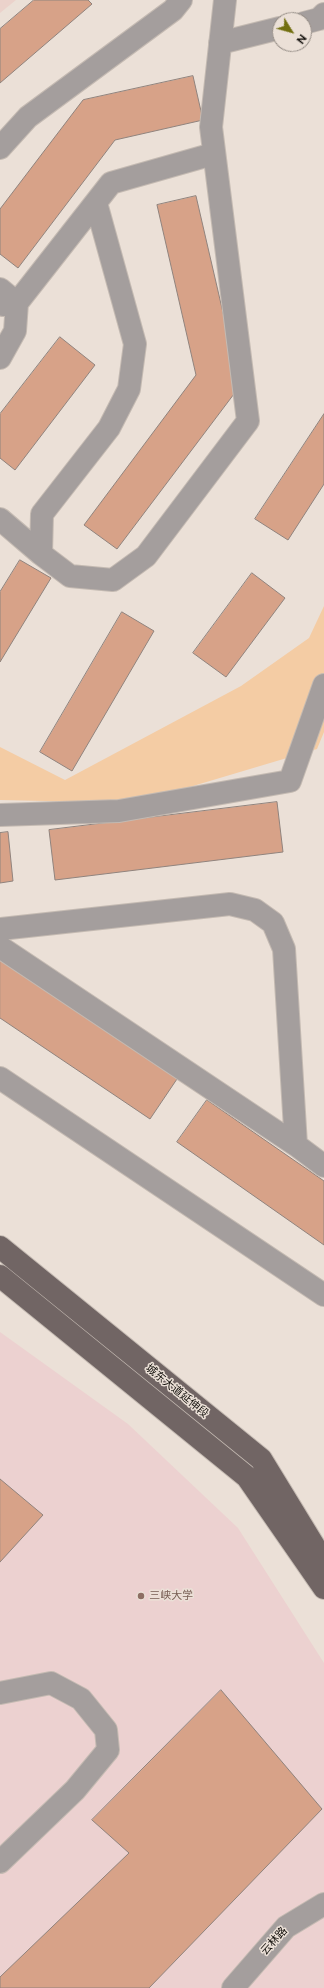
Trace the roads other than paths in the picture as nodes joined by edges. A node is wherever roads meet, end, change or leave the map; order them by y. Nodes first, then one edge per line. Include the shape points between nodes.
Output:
1 (181, 0) edge
2 (225, 0) edge
3 (324, 14) edge
4 (312, 21) edge
5 (272, 30) edge
6 (220, 44) junction
7 (0, 148) edge
8 (213, 154) junction
9 (96, 203) junction
10 (0, 289) edge
11 (9, 304) edge
12 (0, 358) edge
13 (1, 521) edge
14 (41, 554) junction
15 (324, 685) edge
16 (0, 815) edge
17 (0, 929) edge
18 (0, 947) edge
19 (0, 1078) edge
20 (296, 1145) junction
21 (324, 1166) edge
22 (0, 1247) edge
23 (0, 1276) edge
24 (323, 1292) edge
25 (324, 1562) edge
26 (324, 1588) edge
27 (0, 1693) edge
28 (0, 1862) edge
29 (324, 1904) edge
30 (233, 1988) edge

1 - 7 street via 173,10 28,117
2 - 6 street
3 - 4 street
5 - 6 street
6 - 8 street via 211,127
8 - 9 street via 111,182
8 - 14 street via 248,421 146,556 114,580 70,576
9 - 11 street
9 - 14 street via 135,344 129,389 109,428 42,514
10 - 11 street
11 - 12 street via 14,331
13 - 14 street
15 - 16 street via 290,781 119,811
17 - 20 street via 230,904 255,910 273,923 284,949
18 - 20 street
19 - 24 street
20 - 21 street
22 - 25 main road, 城东大道延伸段 via 261,1459
23 - 26 main road, 城东大道延伸段 via 247,1476
27 - 28 street via 51,1683 82,1699 106,1730 108,1750 74,1790
29 - 30 street, 云林路 via 286,1926

